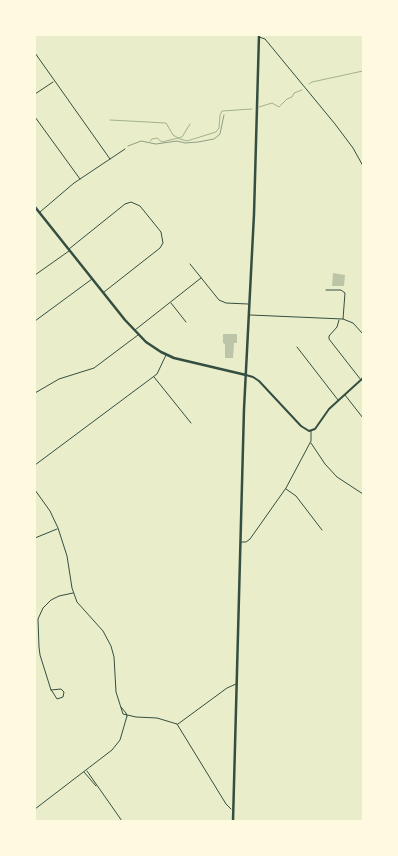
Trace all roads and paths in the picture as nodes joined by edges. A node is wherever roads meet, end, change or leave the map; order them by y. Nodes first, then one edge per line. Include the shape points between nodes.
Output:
1 (259, 36) edge
2 (35, 53) edge
3 (54, 81) junction
4 (35, 94) edge
5 (224, 114) dead end
6 (35, 117) edge
7 (124, 149) joint
8 (110, 159) junction
9 (363, 166) edge
10 (80, 179) junction
11 (35, 207) edge
12 (39, 212) junction
13 (69, 250) junction
14 (190, 264) dead end
15 (35, 275) edge
16 (201, 278) junction
17 (92, 279) junction
18 (326, 290) dead end
19 (103, 293) junction
20 (171, 302) junction
21 (249, 304) junction
22 (248, 315) junction
23 (340, 319) junction
24 (343, 319) junction
25 (35, 321) edge
26 (186, 322) dead end
27 (134, 330) junction
28 (138, 334) junction
29 (363, 334) edge
30 (297, 347) dead end
31 (166, 355) junction
32 (246, 375) junction
33 (154, 377) junction
34 (362, 379) edge
35 (35, 393) edge
36 (344, 395) junction
37 (338, 400) junction
38 (363, 418) edge
39 (190, 423) dead end
40 (311, 431) junction
41 (310, 442) junction
42 (35, 465) edge
43 (286, 488) junction
44 (35, 490) edge
45 (363, 494) edge
46 (58, 528) junction
47 (322, 530) dead end
48 (35, 538) edge
49 (240, 542) junction
50 (73, 593) junction
51 (236, 684) junction
52 (51, 690) junction
53 (127, 716) junction
54 (177, 724) junction
55 (86, 770) junction
56 (84, 772) junction
57 (96, 786) junction
58 (35, 809) edge
59 (234, 809) junction
60 (122, 821) edge
61 (233, 821) edge

1 - 9 street via 265,39 335,124
1 - 21 main road
2 - 3 street
3 - 4 street
3 - 8 street
5 - 7 path via 220,134 214,139 156,144 141,141
6 - 10 street
7 - 8 street
8 - 10 street
10 - 12 street
11 - 12 main road
12 - 13 main road
13 - 15 street
13 - 17 main road
13 - 19 street via 129,202 140,206 155,224 163,236 162,245
14 - 16 street
16 - 20 street
16 - 21 street via 221,302
17 - 19 main road
17 - 25 street
18 - 24 street via 346,293
19 - 27 main road
20 - 26 street
20 - 27 street
21 - 22 main road
22 - 23 street
22 - 32 main road
23 - 24 street
23 - 34 street via 329,339
24 - 29 street via 353,323
27 - 28 main road
28 - 31 main road
28 - 35 street via 94,368 59,379
30 - 37 street
31 - 32 main road
31 - 33 street via 160,372
32 - 40 street via 258,381 302,427
32 - 49 main road
33 - 39 street
33 - 42 street
34 - 36 street
36 - 37 street
36 - 38 street
37 - 40 street
40 - 41 street
41 - 43 street
41 - 45 street via 337,477
43 - 47 street
43 - 49 street via 250,539
44 - 46 street
46 - 48 street
46 - 50 street via 68,559
49 - 51 main road
50 - 52 street via 50,601 38,619 38,646
50 - 53 street via 79,606 110,643 116,692
51 - 54 street
51 - 59 main road
52 - 52 street via 57,699 63,697 64,692 60,688
53 - 54 street via 157,718
53 - 55 street via 116,746
54 - 59 street via 228,807
55 - 56 street
55 - 57 street
56 - 57 street
56 - 58 street
57 - 60 street
59 - 61 main road

